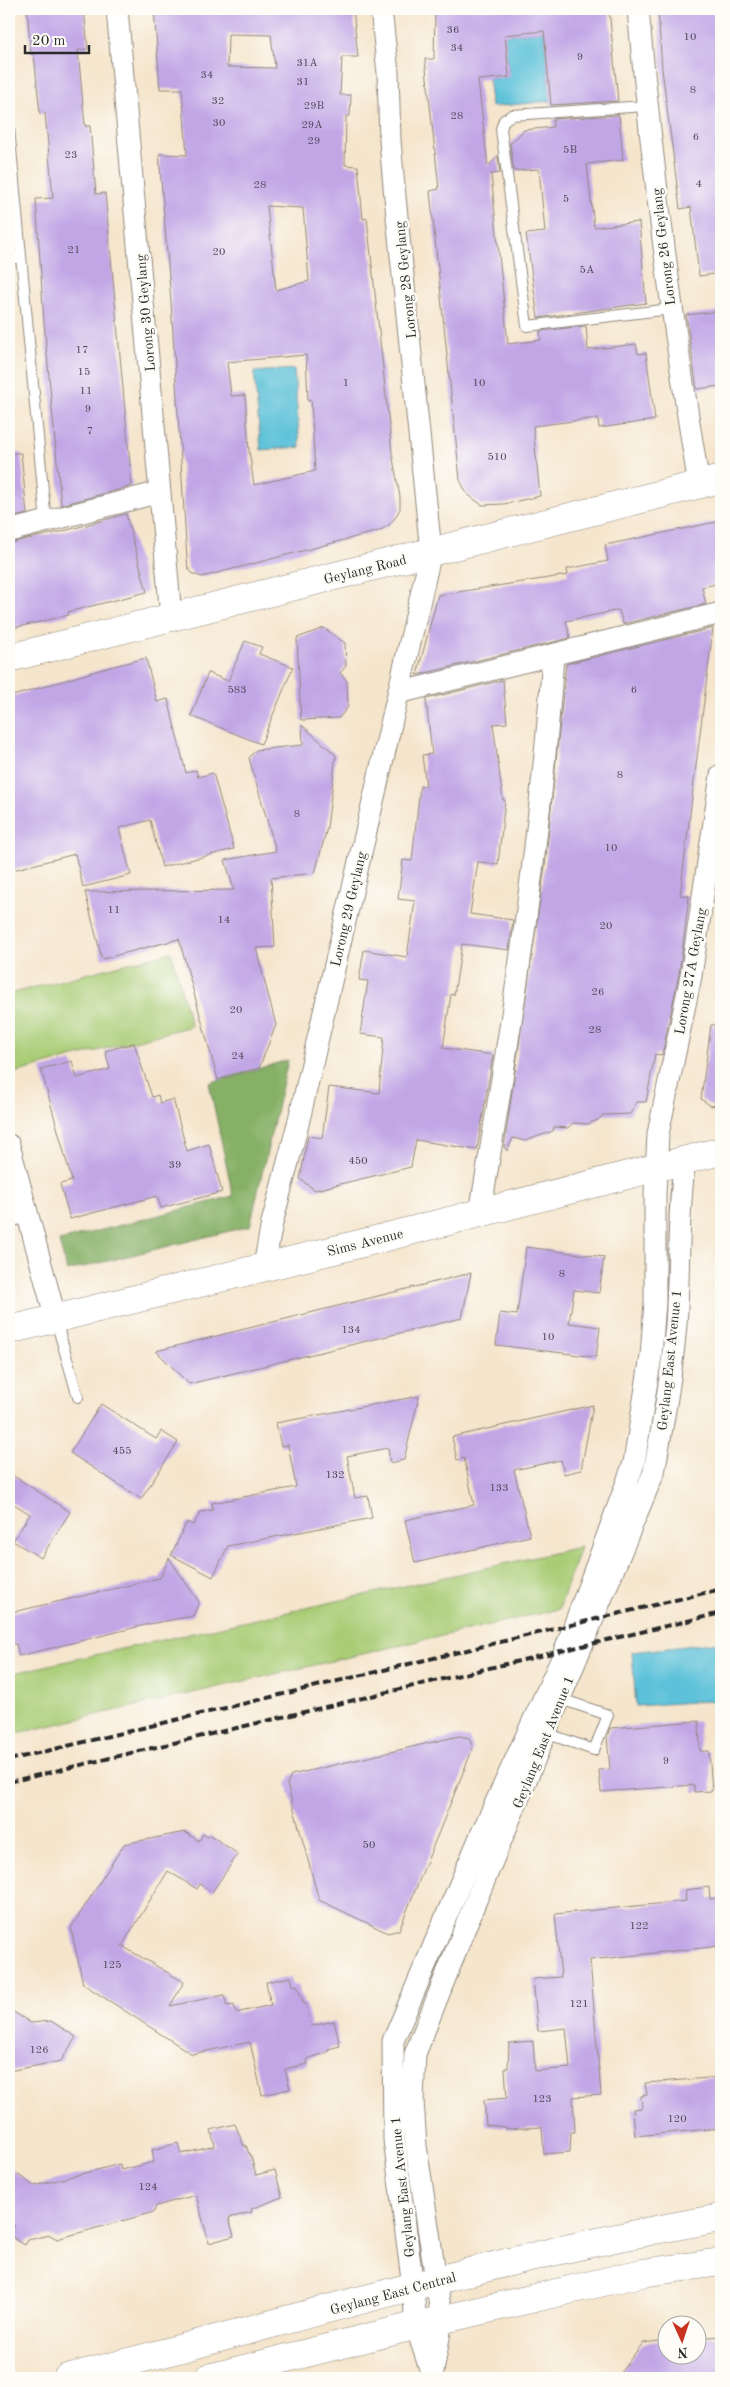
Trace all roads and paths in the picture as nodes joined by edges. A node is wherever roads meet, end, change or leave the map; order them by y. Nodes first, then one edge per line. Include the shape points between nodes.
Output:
1 (117, 9) edge
2 (381, 9) edge
3 (638, 9) edge
4 (646, 106) junction
5 (9, 128) edge
6 (21, 257) junction
7 (9, 259) edge
8 (671, 309) junction
9 (710, 482) edge
10 (160, 492) junction
11 (46, 522) junction
12 (9, 531) edge
13 (431, 552) junction
14 (721, 613) edge
15 (171, 617) junction
16 (553, 655) junction
17 (9, 658) edge
18 (398, 693) junction
19 (721, 775) edge
20 (9, 1145) edge
21 (721, 1151) edge
22 (685, 1160) junction
23 (656, 1168) junction
24 (480, 1213) junction
25 (18, 1214) edge
26 (264, 1266) junction
27 (56, 1320) junction
28 (9, 1330) edge
29 (78, 1396) dead end
30 (553, 1696) junction
31 (538, 1730) junction
32 (721, 2218) edge
33 (721, 2262) edge
34 (425, 2284) junction
35 (429, 2323) junction
36 (433, 2376) edge
37 (67, 2378) edge
38 (208, 2378) edge

1 - 10 street, Lorong 30 Geylang
2 - 13 street, Lorong 28 Geylang via 394,187
3 - 4 street, Lorong 26 Geylang
4 - 8 street, Lorong 26 Geylang
4 - 8 lane via 512,115 504,120 502,129 527,326
5 - 6 lane
6 - 7 lane
6 - 11 lane
8 - 9 street, Lorong 26 Geylang
9 - 13 main road, Geylang Road
10 - 11 street
10 - 15 street, Lorong 30 Geylang
11 - 12 street
13 - 15 main road, Geylang Road
13 - 18 street, Lorong 29 Geylang
14 - 16 street
15 - 17 main road, Geylang Road
16 - 18 street
16 - 24 street via 526,909
18 - 26 street, Lorong 29 Geylang
19 - 23 street, Lorong 27A Geylang via 693,966 660,1125
20 - 25 street
21 - 22 main road, Sims Avenue
22 - 23 main road, Sims Avenue
22 - 30 street, Geylang East Avenue 1 via 679,1212 676,1325 666,1410 654,1472
23 - 24 main road, Sims Avenue
23 - 30 street, Geylang East Avenue 1 via 655,1302 651,1356 634,1463 563,1656
24 - 26 main road, Sims Avenue
25 - 27 street
26 - 27 main road, Sims Avenue
27 - 28 main road, Sims Avenue
27 - 29 lane
30 - 31 street, Geylang East Avenue 1
30 - 31 lane via 608,1715 594,1750
31 - 34 street, Geylang East Avenue 1 via 480,1837 393,2041 394,2140
32 - 34 main road, Geylang East Central via 593,2243
33 - 35 main road via 642,2273
34 - 35 street, Geylang East Avenue 1
34 - 37 main road, Geylang East Central
35 - 36 street, Geylang East Avenue 1
35 - 38 main road

